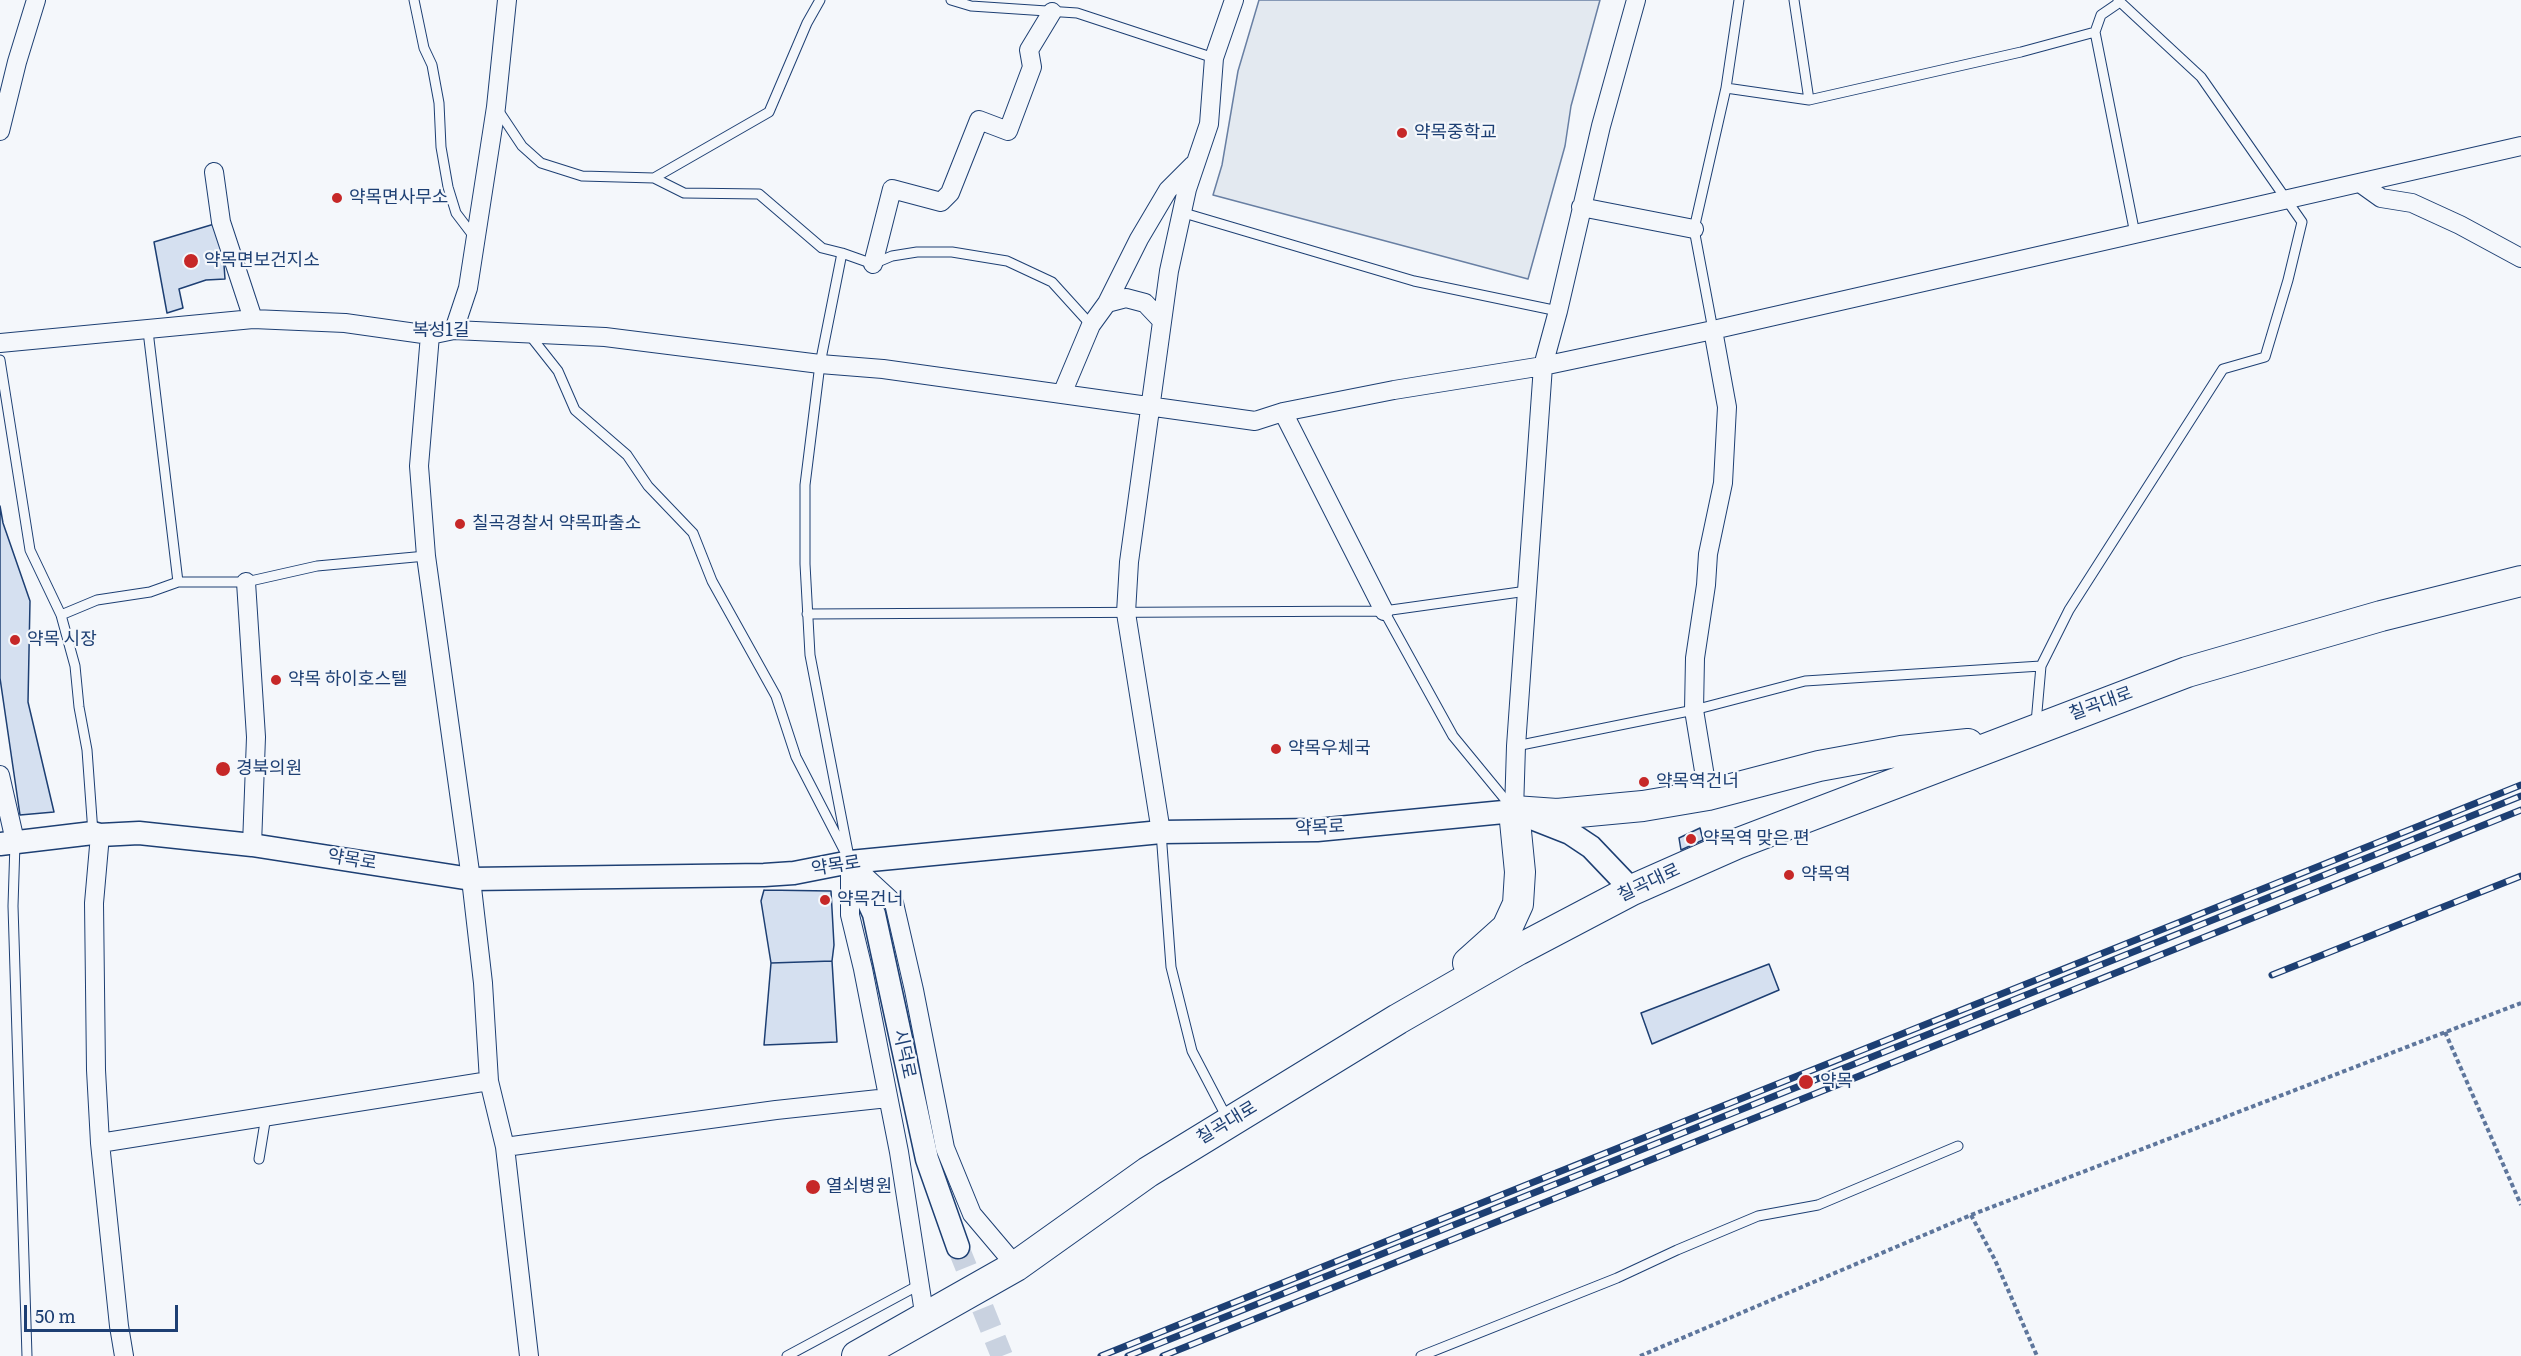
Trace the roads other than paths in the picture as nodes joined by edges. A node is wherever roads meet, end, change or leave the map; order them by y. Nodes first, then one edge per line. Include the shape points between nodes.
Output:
1 (36, 0) edge
2 (414, 0) edge
3 (507, 0) edge
4 (820, 0) edge
5 (951, 0) edge
6 (1234, 0) edge
7 (1636, 0) edge
8 (1738, 0) edge
9 (1794, 0) edge
10 (2119, 1) edge
11 (1052, 12) junction
12 (2095, 32) junction
13 (1214, 58) junction
14 (1726, 88) junction
15 (1809, 100) junction
16 (496, 107) junction
17 (0, 131) edge
18 (2521, 146) edge
19 (1198, 159) junction
20 (214, 172) dead end
21 (654, 178) junction
22 (2360, 183) junction
23 (2287, 200) junction
24 (1581, 207) junction
25 (1184, 213) junction
26 (1694, 229) junction
27 (2135, 234) junction
28 (476, 239) junction
29 (842, 253) junction
30 (2521, 258) edge
31 (873, 264) junction
32 (1107, 303) junction
33 (1558, 311) junction
34 (253, 319) junction
35 (1162, 321) junction
36 (1091, 325) junction
37 (453, 330) junction
38 (1713, 330) junction
39 (148, 331) junction
40 (528, 333) junction
41 (430, 335) junction
42 (0, 344) edge
43 (0, 360) edge
44 (820, 364) junction
45 (1543, 366) junction
46 (1062, 394) junction
47 (1150, 406) junction
48 (1283, 412) junction
49 (426, 556) junction
50 (2521, 581) edge
51 (178, 582) junction
52 (246, 582) junction
53 (1527, 591) junction
54 (1384, 611) junction
55 (1126, 613) junction
56 (807, 614) junction
57 (61, 615) junction
58 (2042, 666) junction
59 (1694, 710) junction
60 (2035, 729) junction
61 (2003, 741) junction
62 (1516, 746) junction
63 (0, 775) edge
64 (1708, 795) junction
65 (1514, 811) junction
66 (1161, 832) junction
67 (97, 834) junction
68 (8, 843) edge
69 (252, 845) junction
70 (850, 862) junction
71 (471, 879) junction
72 (1632, 890) junction
73 (1398, 1019) junction
74 (489, 1081) junction
75 (888, 1098) junction
76 (266, 1116) junction
77 (1229, 1122) junction
78 (100, 1143) junction
79 (1958, 1146) dead end
80 (505, 1147) junction
81 (259, 1159) dead end
82 (958, 1247) tunnel mouth
83 (1016, 1266) junction
84 (919, 1285) junction
85 (925, 1319) junction
86 (27, 1356) edge
87 (124, 1356) edge
88 (529, 1356) edge
89 (787, 1356) edge
90 (857, 1356) edge
91 (1421, 1356) edge

1 - 17 street
2 - 28 lane via 424,48 432,65 448,186 456,213
3 - 16 street
4 - 21 lane via 769,112
5 - 11 lane via 970,6
6 - 13 street
7 - 24 street
8 - 14 lane
9 - 15 lane
10 - 12 lane via 2102,15
10 - 23 lane via 2201,77
11 - 13 lane via 1077,13
11 - 31 street via 1029,50 1032,67 1008,131 979,120 950,193 941,202 892,189
12 - 15 lane
12 - 27 lane
13 - 19 street via 1209,124
14 - 15 lane
14 - 26 lane
16 - 21 lane via 522,146 541,163 582,176
16 - 28 street
18 - 22 street, 복성1길
19 - 25 street via 1187,189
19 - 32 street via 1168,190
20 - 34 street via 221,222
21 - 29 lane via 684,193 759,194 822,248
22 - 23 street, 복성1길
22 - 30 street via 2381,198 2412,203
23 - 27 street, 복성1길
23 - 58 lane via 2302,222 2265,357 2223,369 2069,610
24 - 26 street
24 - 33 street
25 - 33 lane via 1414,281
25 - 35 street via 1169,271
26 - 38 lane
27 - 38 street, 복성1길
28 - 37 street via 468,288
29 - 31 lane
29 - 44 lane
31 - 36 lane via 916,252 952,252 1006,261 1052,282
32 - 35 street via 1126,298 1145,303
32 - 36 street
33 - 45 street
34 - 39 street, 복성1길
34 - 41 street, 복성1길 via 345,323
35 - 47 street
36 - 46 street
37 - 40 street, 복성1길
37 - 41 street, 복성1길
38 - 45 street, 복성1길
38 - 59 street via 1727,407 1724,483 1708,554 1695,658
39 - 42 street, 복성1길
39 - 51 lane
40 - 44 street, 복성1길 via 617,338
40 - 70 lane via 558,371 575,410 627,455 648,486 693,533 712,581 776,696 796,758
41 - 49 street via 419,466
43 - 57 lane via 30,550
44 - 46 street, 복성1길
44 - 56 lane via 805,485
45 - 48 street, 복성1길
45 - 53 street
46 - 47 street, 복성1길
47 - 48 street, 복성1길 via 1255,421
47 - 55 street
48 - 54 street
49 - 52 lane via 317,566
49 - 71 street
50 - 60 main road, 칠곡대로 via 2381,616 2187,672
51 - 52 lane
51 - 57 lane via 150,592 97,600
52 - 69 street via 256,737
53 - 54 lane
53 - 62 street
54 - 55 lane
54 - 65 lane via 1453,736
55 - 56 lane
55 - 66 street
56 - 70 lane via 810,654
57 - 67 lane via 75,666
58 - 59 lane via 1805,681
58 - 60 lane
59 - 62 lane
59 - 64 street
60 - 61 main road, 칠곡대로
61 - 64 main road via 1901,751 1819,766
61 - 72 main road, 칠곡대로 via 1736,844
62 - 65 street
63 - 68 street
64 - 65 main road via 1557,814
65 - 66 street, 약목로 via 1317,830
65 - 72 street, 약목로 via 1570,833 1591,847
65 - 73 main road via 1520,883 1518,904 1508,928
66 - 70 street, 약목로
66 - 77 lane via 1171,967 1192,1051
67 - 68 street, 약목로
67 - 69 street, 약목로 via 139,833
67 - 78 street via 94,999
68 - 86 lane
69 - 71 street, 약목로
70 - 71 street, 약목로 via 764,875
70 - 75 street via 850,915
70 - 82 street, 시덕로 via 874,914 927,1160
70 - 83 street via 894,903 945,1148 972,1214
71 - 74 street
72 - 73 main road, 칠곡대로
73 - 77 main road, 칠곡대로
74 - 76 street
74 - 80 street
75 - 80 street
75 - 84 street
76 - 78 street
76 - 81 lane
77 - 83 main road, 칠곡대로 via 1148,1172
78 - 87 street
79 - 91 lane via 1818,1205 1758,1216 1617,1278
80 - 88 street
83 - 85 main road, 칠곡대로
84 - 85 street
84 - 89 lane
85 - 90 main road, 칠곡대로

